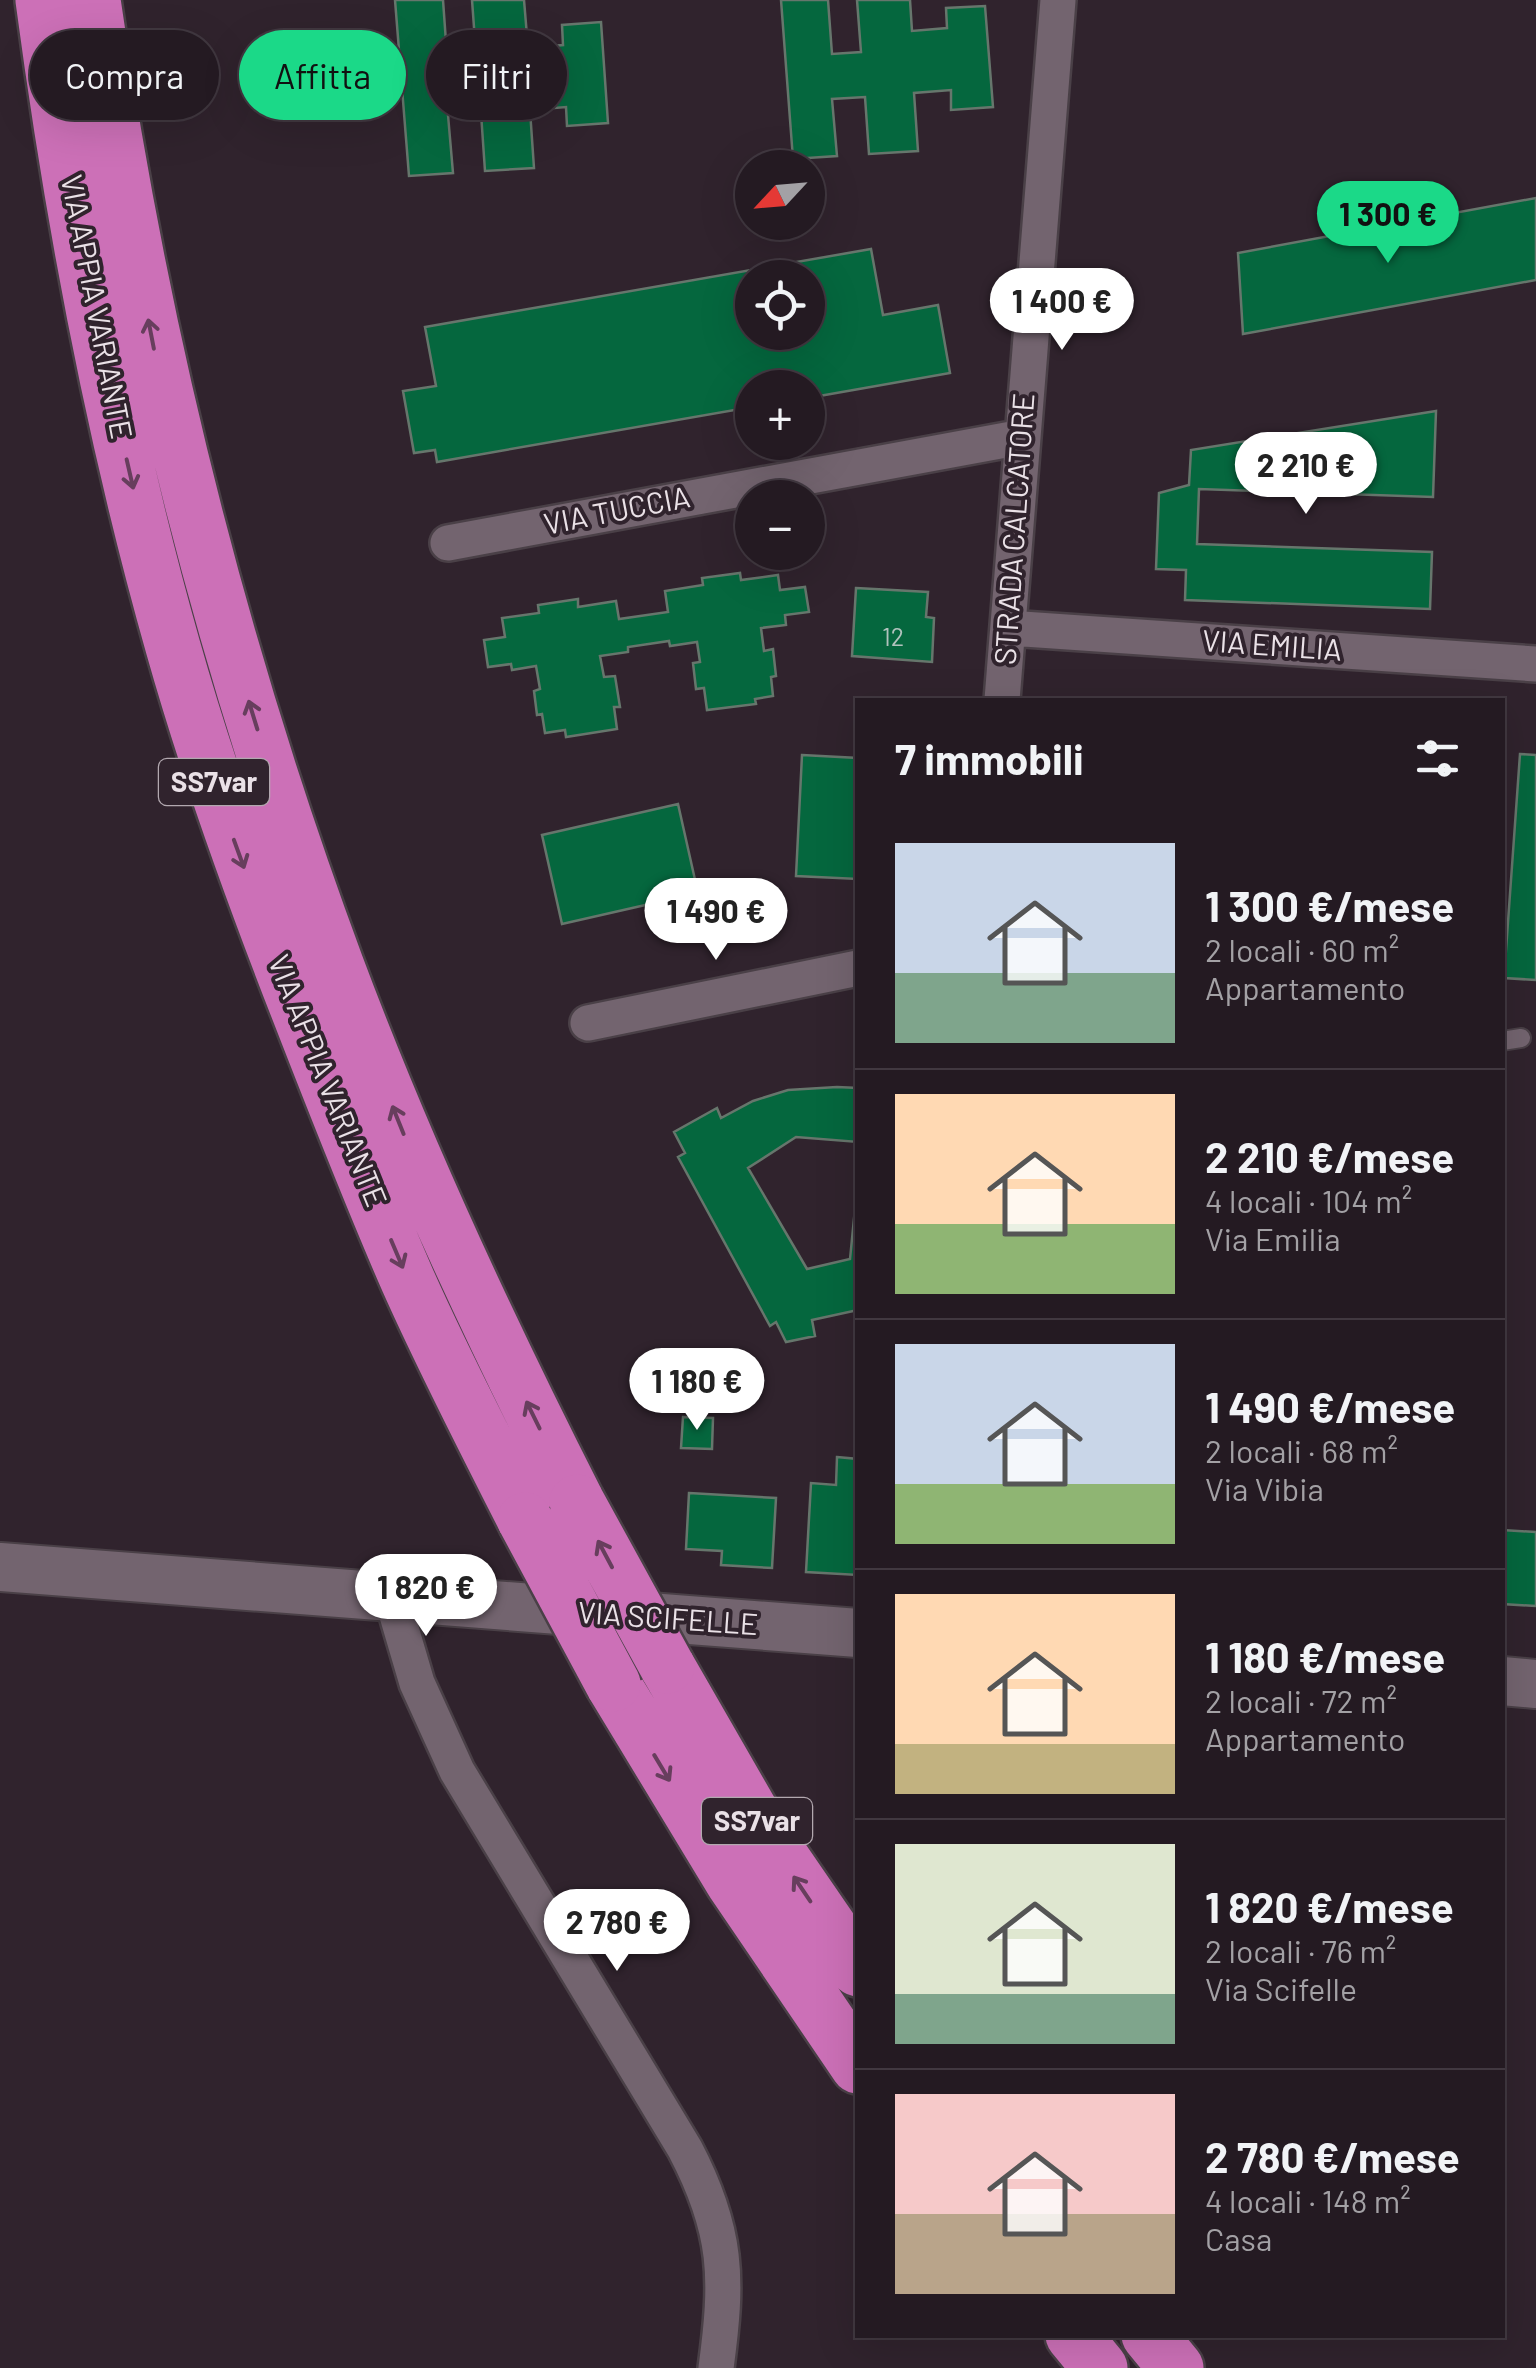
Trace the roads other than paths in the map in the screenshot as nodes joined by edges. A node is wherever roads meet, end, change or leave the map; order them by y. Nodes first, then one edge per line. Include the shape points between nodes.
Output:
1 (43, 0) edge
2 (93, 0) edge
3 (1058, 0) edge
4 (1022, 437) junction
5 (448, 543) dead end
6 (1008, 628) junction
7 (1536, 664) edge
8 (1002, 698) edge
9 (855, 969) edge
10 (588, 1023) dead end
11 (0, 1567) edge
12 (392, 1598) junction
13 (855, 1633) edge
14 (1505, 1681) edge
15 (1536, 1684) edge
16 (855, 1966) edge
17 (855, 2062) edge
18 (1075, 2338) edge
19 (1151, 2338) edge
20 (716, 2368) edge
21 (1100, 2368) edge
22 (1176, 2368) edge

1 -> 17 highway, VIA APPIA VARIANTE / SS7var, bridge via 78,225 142,528 241,860 352,1146 434,1338 612,1684 733,1882
16 -> 2 highway, VIA APPIA VARIANTE / SS7var, bridge via 756,1819 578,1502 409,1146 336,963 196,521 156,361
3 - 4 street, STRADA CALCATORE
4 - 5 street, VIA TUCCIA
4 - 6 street, STRADA CALCATORE
6 - 7 street, VIA EMILIA
6 - 8 street, STRADA CALCATORE
9 - 10 street
11 - 12 street, VIA SCIFELLE
12 - 13 street, VIA SCIFELLE
12 - 20 street via 416,1683 456,1771 705,2192 725,2287
14 - 15 street
18 - 21 highway
19 - 22 highway

